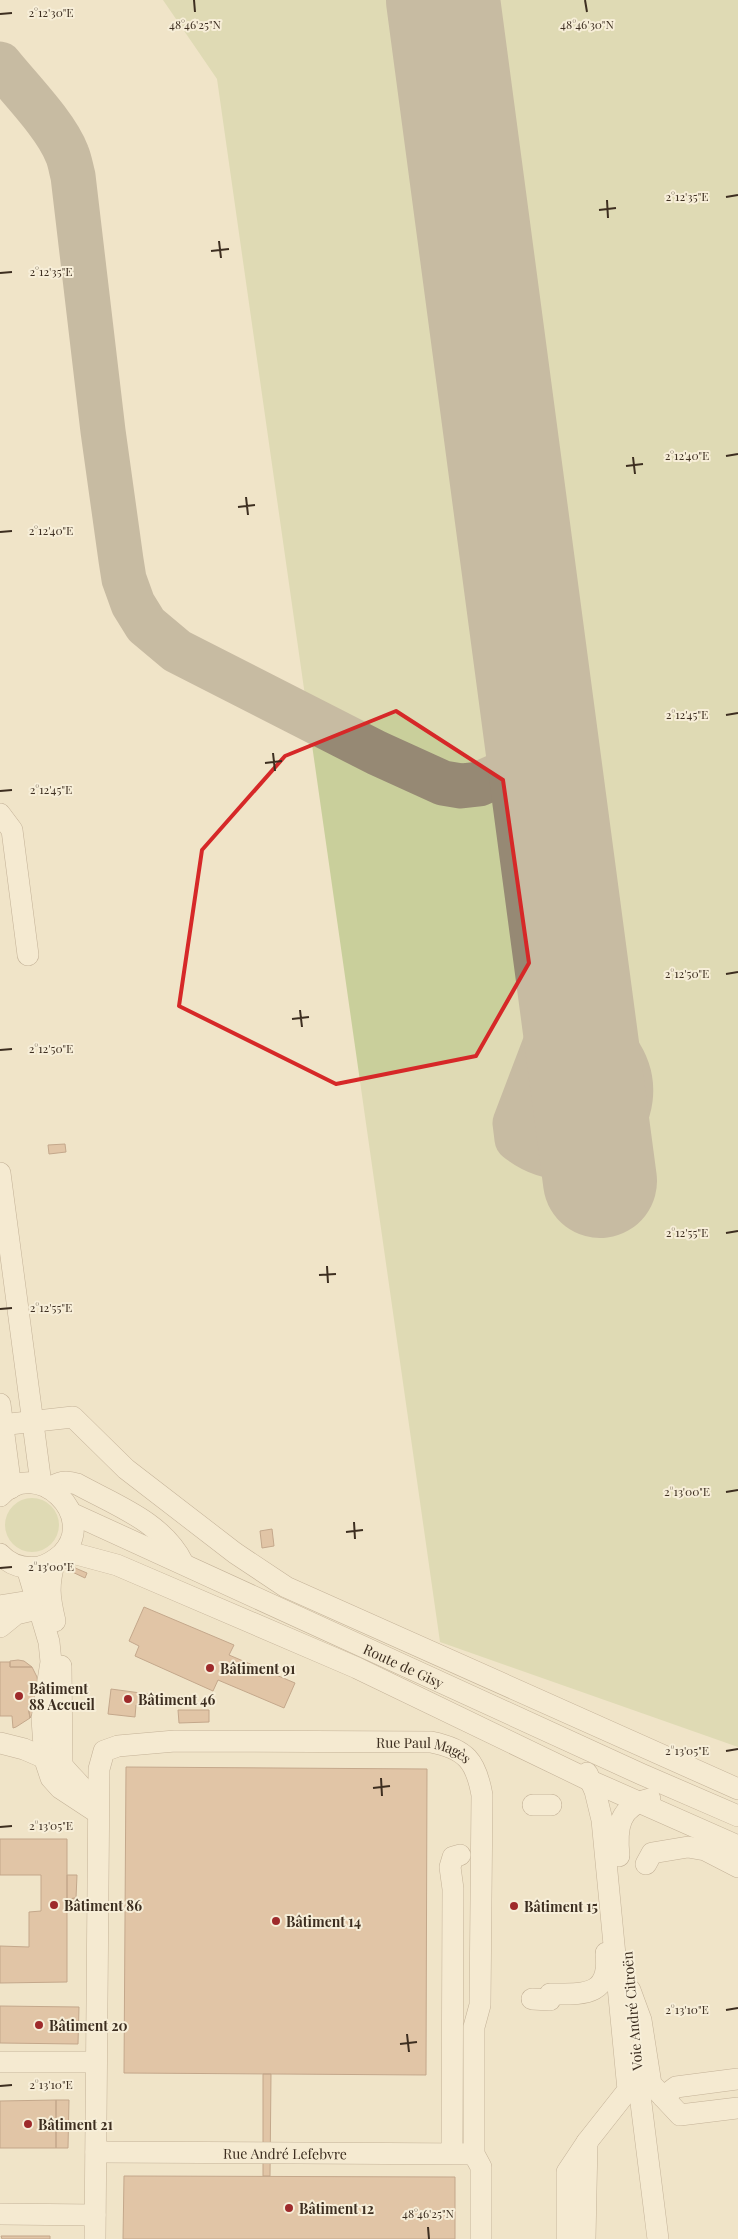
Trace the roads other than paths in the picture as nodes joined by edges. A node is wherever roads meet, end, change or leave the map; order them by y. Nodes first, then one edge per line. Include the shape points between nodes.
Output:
1 (0, 814) edge
2 (28, 954) dead end
3 (0, 1173) edge
4 (0, 1404) edge
5 (33, 1421) junction
6 (1, 1426) edge
7 (45, 1486) junction
8 (5, 1492) edge
9 (71, 1513) junction
10 (63, 1551) junction
11 (0, 1554) edge
12 (183, 1564) junction
13 (27, 1568) junction
14 (0, 1597) edge
15 (36, 1603) junction
16 (0, 1606) edge
17 (0, 1627) edge
18 (0, 1743) edge
19 (53, 1762) junction
20 (587, 1774) junction
21 (738, 1789) edge
22 (639, 1793) junction
23 (98, 1813) junction
24 (738, 1816) edge
25 (602, 1820) junction
26 (738, 1837) edge
27 (738, 1846) edge
28 (460, 1855) dead end
29 (646, 1864) dead end
30 (738, 1866) edge
31 (626, 1988) junction
32 (0, 2062) edge
33 (96, 2062) junction
34 (738, 2078) edge
35 (663, 2097) junction
36 (738, 2108) edge
37 (587, 2142) junction
38 (96, 2152) junction
39 (452, 2153) junction
40 (474, 2154) junction
41 (0, 2214) edge
42 (95, 2215) junction
43 (95, 2239) edge
44 (481, 2239) edge
45 (567, 2239) edge
46 (585, 2239) edge
47 (658, 2239) edge

1 - 2 street via 12,830
3 - 5 street
4 - 6 street
5 - 6 street
5 - 7 street
5 - 21 street via 73,1417 126,1469 235,1553 286,1587
6 - 8 street
7 - 8 street via 20,1484
7 - 9 street via 65,1500
7 - 12 street via 68,1481 77,1484 149,1524 166,1537
9 - 10 street via 73,1524
9 - 12 street, Route de Gisy
10 - 13 street via 44,1566
10 - 15 street
10 - 20 street, Route de Gisy via 117,1565 357,1668
11 - 13 street via 17,1566
12 - 22 street, Route de Gisy
13 - 15 street
14 - 15 street
15 - 16 street
15 - 17 street
15 - 19 street via 58,1632 61,1660
18 - 19 street
19 - 23 street via 86,1792
20 - 22 street, Route de Gisy
20 - 25 street
22 - 24 street, Route de Gisy
22 - 25 street
22 - 26 street, Route de Gisy
22 - 27 street
22 - 31 street, Voie André Citroën via 621,1819 617,1836
23 - 33 street
23 - 40 street, Rue Paul Magès via 99,1769 104,1751 118,1746 175,1741 431,1742 447,1745 466,1756 478,1774 482,1795 480,2005 474,2027
25 - 31 street
25 - 31 street via 597,1856 607,1959 605,1976 596,1990 587,1994 546,1999 608,2003
28 - 39 street via 453,1857 450,1867 453,1889
29 - 30 street via 652,1854 688,1847 705,1850
31 - 35 street via 641,2020 651,2084
31 - 37 street via 628,2090
31 - 47 street, Voie André Citroën
32 - 33 street
33 - 38 street
34 - 35 street via 676,2087
35 - 36 street via 680,2115
37 - 45 street via 567,2172
37 - 46 street
38 - 39 street, Rue André Lefebvre
38 - 42 street
39 - 40 street, Rue André Lefebvre
40 - 44 street via 481,2167
41 - 42 street
42 - 43 street

